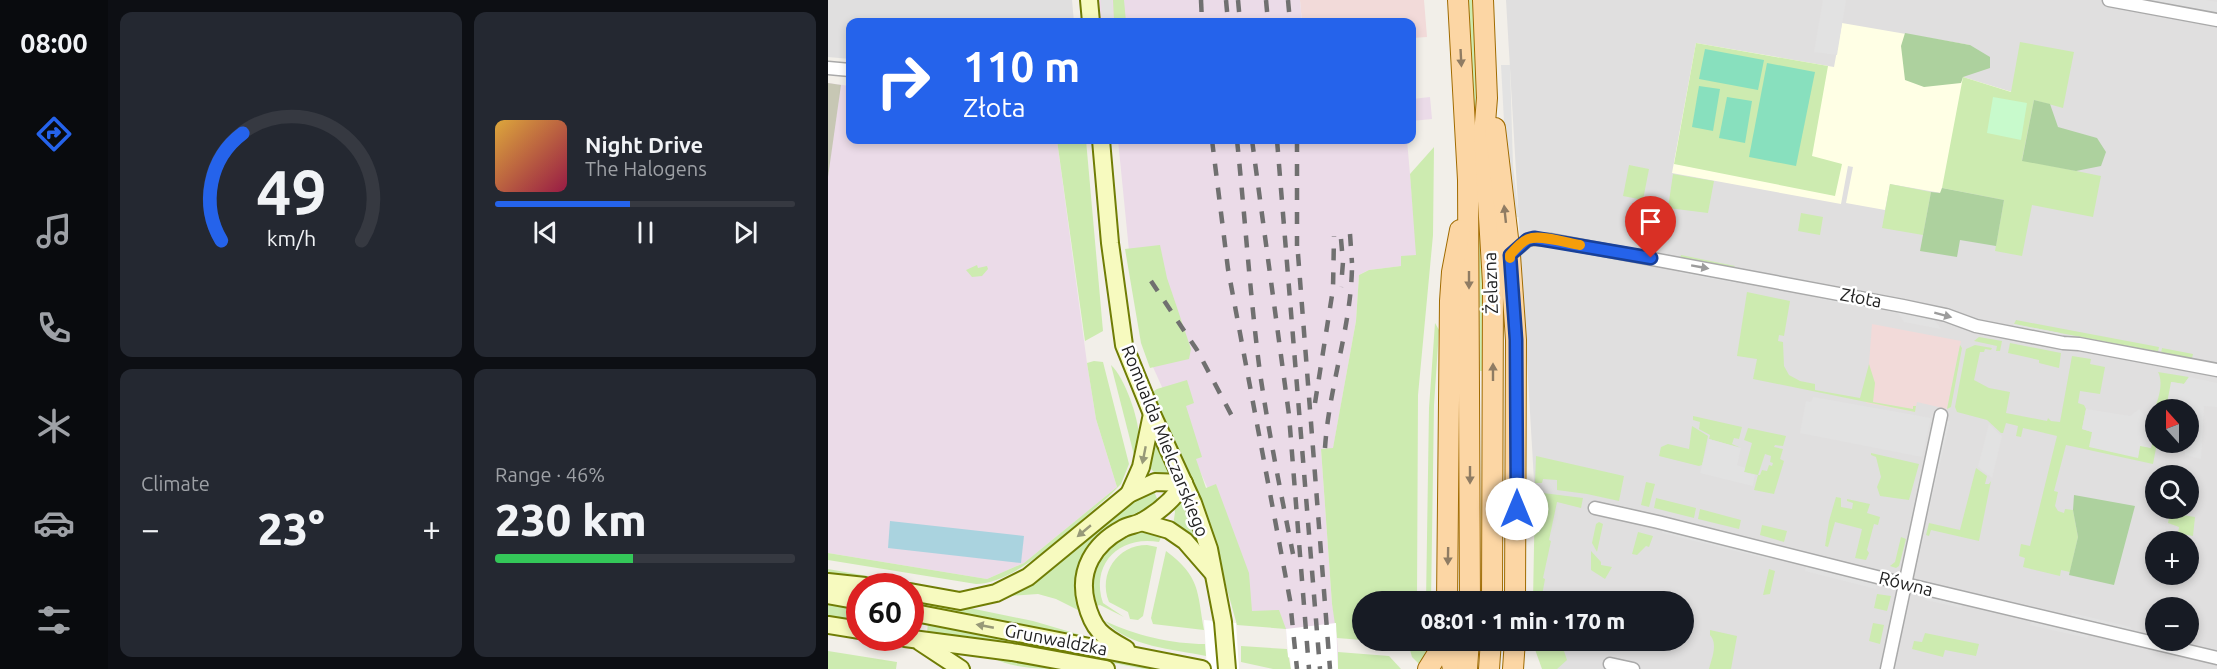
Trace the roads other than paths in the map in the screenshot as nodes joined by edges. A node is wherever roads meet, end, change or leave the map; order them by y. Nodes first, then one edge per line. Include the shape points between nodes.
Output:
1 (1089, 0) edge
2 (1458, 0) edge
3 (1483, 0) edge
4 (2109, 0) edge
5 (1091, 18) edge
6 (2217, 20) edge
7 (828, 68) edge
8 (846, 70) edge
9 (1487, 98) junction
10 (1101, 144) edge
11 (1468, 180) junction
12 (1510, 255) junction
13 (2217, 370) edge
14 (1152, 414) junction
15 (1941, 415) dead end
16 (1184, 483) junction
17 (1129, 494) junction
18 (1595, 508) dead end
19 (1141, 522) junction
20 (1215, 575) junction
21 (828, 582) edge
22 (846, 584) edge
23 (1905, 584) junction
24 (1447, 591) edge
25 (1470, 591) edge
26 (1492, 591) edge
27 (1515, 591) edge
28 (828, 595) edge
29 (924, 595) edge
30 (846, 598) edge
31 (924, 615) edge
32 (828, 625) edge
33 (846, 628) edge
34 (924, 640) edge
35 (924, 646) edge
36 (1440, 651) edge
37 (1449, 651) edge
38 (1468, 651) edge
39 (1490, 651) edge
40 (1514, 654) edge
41 (1145, 658) junction
42 (2217, 658) edge
43 (1610, 664) dead end
44 (961, 669) edge
45 (1106, 669) edge
46 (1202, 669) edge
47 (1227, 669) edge
48 (1428, 669) edge
49 (1453, 669) edge
50 (1467, 669) edge
51 (1489, 669) edge
52 (1525, 669) edge
53 (1633, 669) edge
54 (1887, 669) edge

1 - 5 main road
2 -> 11 main road, Żelazna
3 - 9 main road, Żelazna
4 - 6 street
7 - 8 street
12 -> 9 main road via 1497,135
26 -> 9 main road, Żelazna via 1493,283 1484,135
10 - 14 main road, Romualda Mielczarskiego via 1124,345
11 -> 24 main road via 1450,301
11 -> 25 main road, Żelazna
12 -> 13 street, Złota via 1529,239 1551,240
12 - 27 main road via 1516,340
14 - 16 main road, Romualda Mielczarskiego
14 -> 17 main road via 1141,467
15 - 23 street
16 - 17 main road via 1155,482
16 - 19 main road via 1166,505
16 - 20 main road, Romualda Mielczarskiego
17 -> 29 main road via 1028,577 996,593 960,601
18 - 23 street, Równa
19 - 20 main road via 1169,530 1185,541
19 - 41 main road via 1104,541 1091,556 1083,581 1087,606 1103,637
20 - 47 main road, Romualda Mielczarskiego
21 - 22 main road
23 - 42 street, Równa
23 - 54 street
28 - 30 main road
41 -> 31 main road, Grunwaldzka
32 - 33 main road
34 - 45 main road, Grunwaldzka
35 - 44 main road
36 - 48 main road
37 - 49 main road
38 - 50 main road
39 - 51 main road
40 - 52 main road
41 - 46 main road, Grunwaldzka
43 - 53 street

